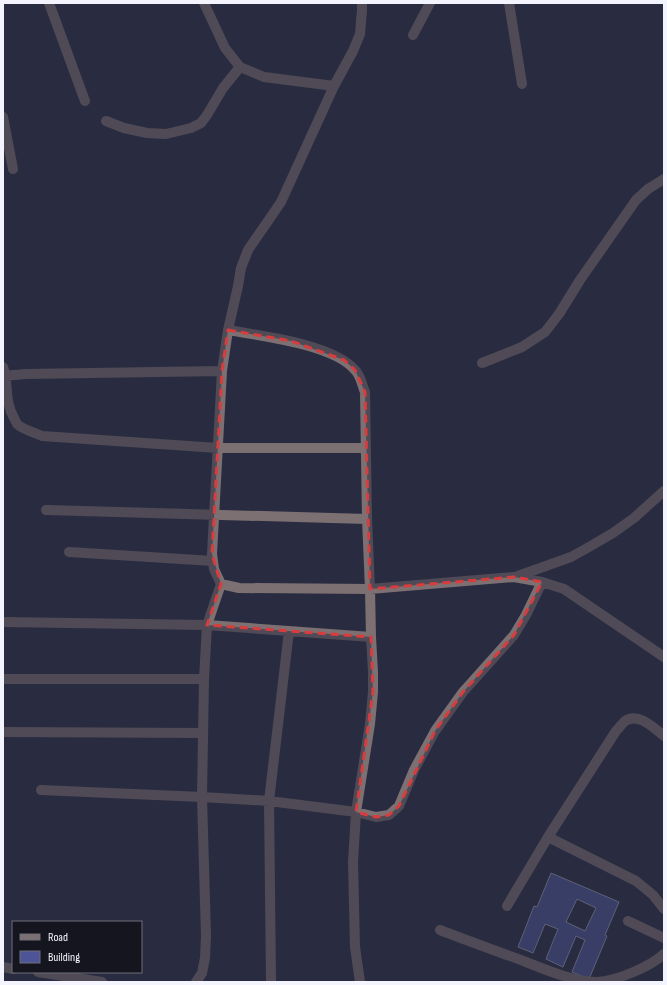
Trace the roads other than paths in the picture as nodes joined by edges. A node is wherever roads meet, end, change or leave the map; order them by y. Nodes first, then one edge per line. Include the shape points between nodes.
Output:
1 (49, 3) edge
2 (204, 3) edge
3 (362, 3) edge
4 (430, 3) edge
5 (510, 3) edge
6 (413, 35) dead end
7 (240, 67) junction
8 (522, 84) dead end
9 (334, 86) junction
10 (85, 101) dead end
11 (3, 117) edge
12 (106, 121) dead end
13 (13, 169) dead end
14 (664, 179) edge
15 (228, 330) junction
16 (482, 363) dead end
17 (222, 371) junction
18 (4, 372) edge
19 (218, 448) junction
20 (366, 448) junction
21 (664, 491) edge
22 (46, 510) dead end
23 (214, 515) junction
24 (367, 519) junction
25 (69, 552) dead end
26 (213, 561) junction
27 (514, 577) junction
28 (542, 582) junction
29 (220, 584) junction
30 (370, 589) junction
31 (3, 622) edge
32 (207, 625) junction
33 (289, 631) junction
34 (371, 636) junction
35 (664, 657) edge
36 (3, 679) edge
37 (204, 680) junction
38 (3, 732) edge
39 (203, 733) junction
40 (664, 736) edge
41 (41, 790) dead end
42 (202, 797) junction
43 (269, 801) junction
44 (356, 812) junction
45 (548, 837) junction
46 (507, 906) dead end
47 (664, 909) edge
48 (628, 921) dead end
49 (440, 930) dead end
50 (664, 938) edge
51 (664, 954) edge
52 (44, 973) edge
53 (271, 980) dead end
54 (102, 982) edge
55 (196, 982) edge
56 (360, 982) edge

1 - 10 street
2 - 7 street via 225,48
3 - 9 street via 360,34
4 - 6 street
5 - 8 street
7 - 9 street via 264,77
7 - 12 street via 201,123 191,128 166,134 147,133
9 - 15 street via 281,202 248,250 241,268
11 - 13 street
14 - 16 street via 636,200 545,332 522,347
15 - 17 street
15 - 20 street via 291,341 325,351 344,360 361,379 365,392
17 - 18 street
17 - 19 street
18 - 19 street via 8,402 17,423 42,436
19 - 20 street
19 - 23 street
20 - 24 street
21 - 27 street via 634,518 589,547 571,557
22 - 23 street
23 - 24 street
23 - 26 street
24 - 30 street
25 - 26 street
26 - 29 street
27 - 28 street
27 - 30 street
28 - 35 street via 564,589
28 - 44 street via 514,635 463,692 435,730 398,806 389,815 382,816
29 - 30 street via 239,588
29 - 32 street
30 - 34 street
31 - 32 street
32 - 33 street
32 - 37 street
33 - 34 street
33 - 43 street
34 - 44 street via 373,692
36 - 37 street
37 - 39 street
38 - 39 street
39 - 42 street
40 - 45 street via 643,720 634,718 626,721 616,730
41 - 42 street
42 - 43 street
42 - 55 street via 206,936 202,973
43 - 44 street
43 - 53 street
44 - 56 street via 353,910
45 - 46 street
45 - 47 street via 636,881 653,895
48 - 50 street
49 - 51 street via 560,975 584,981 611,980 649,965
52 - 54 street

